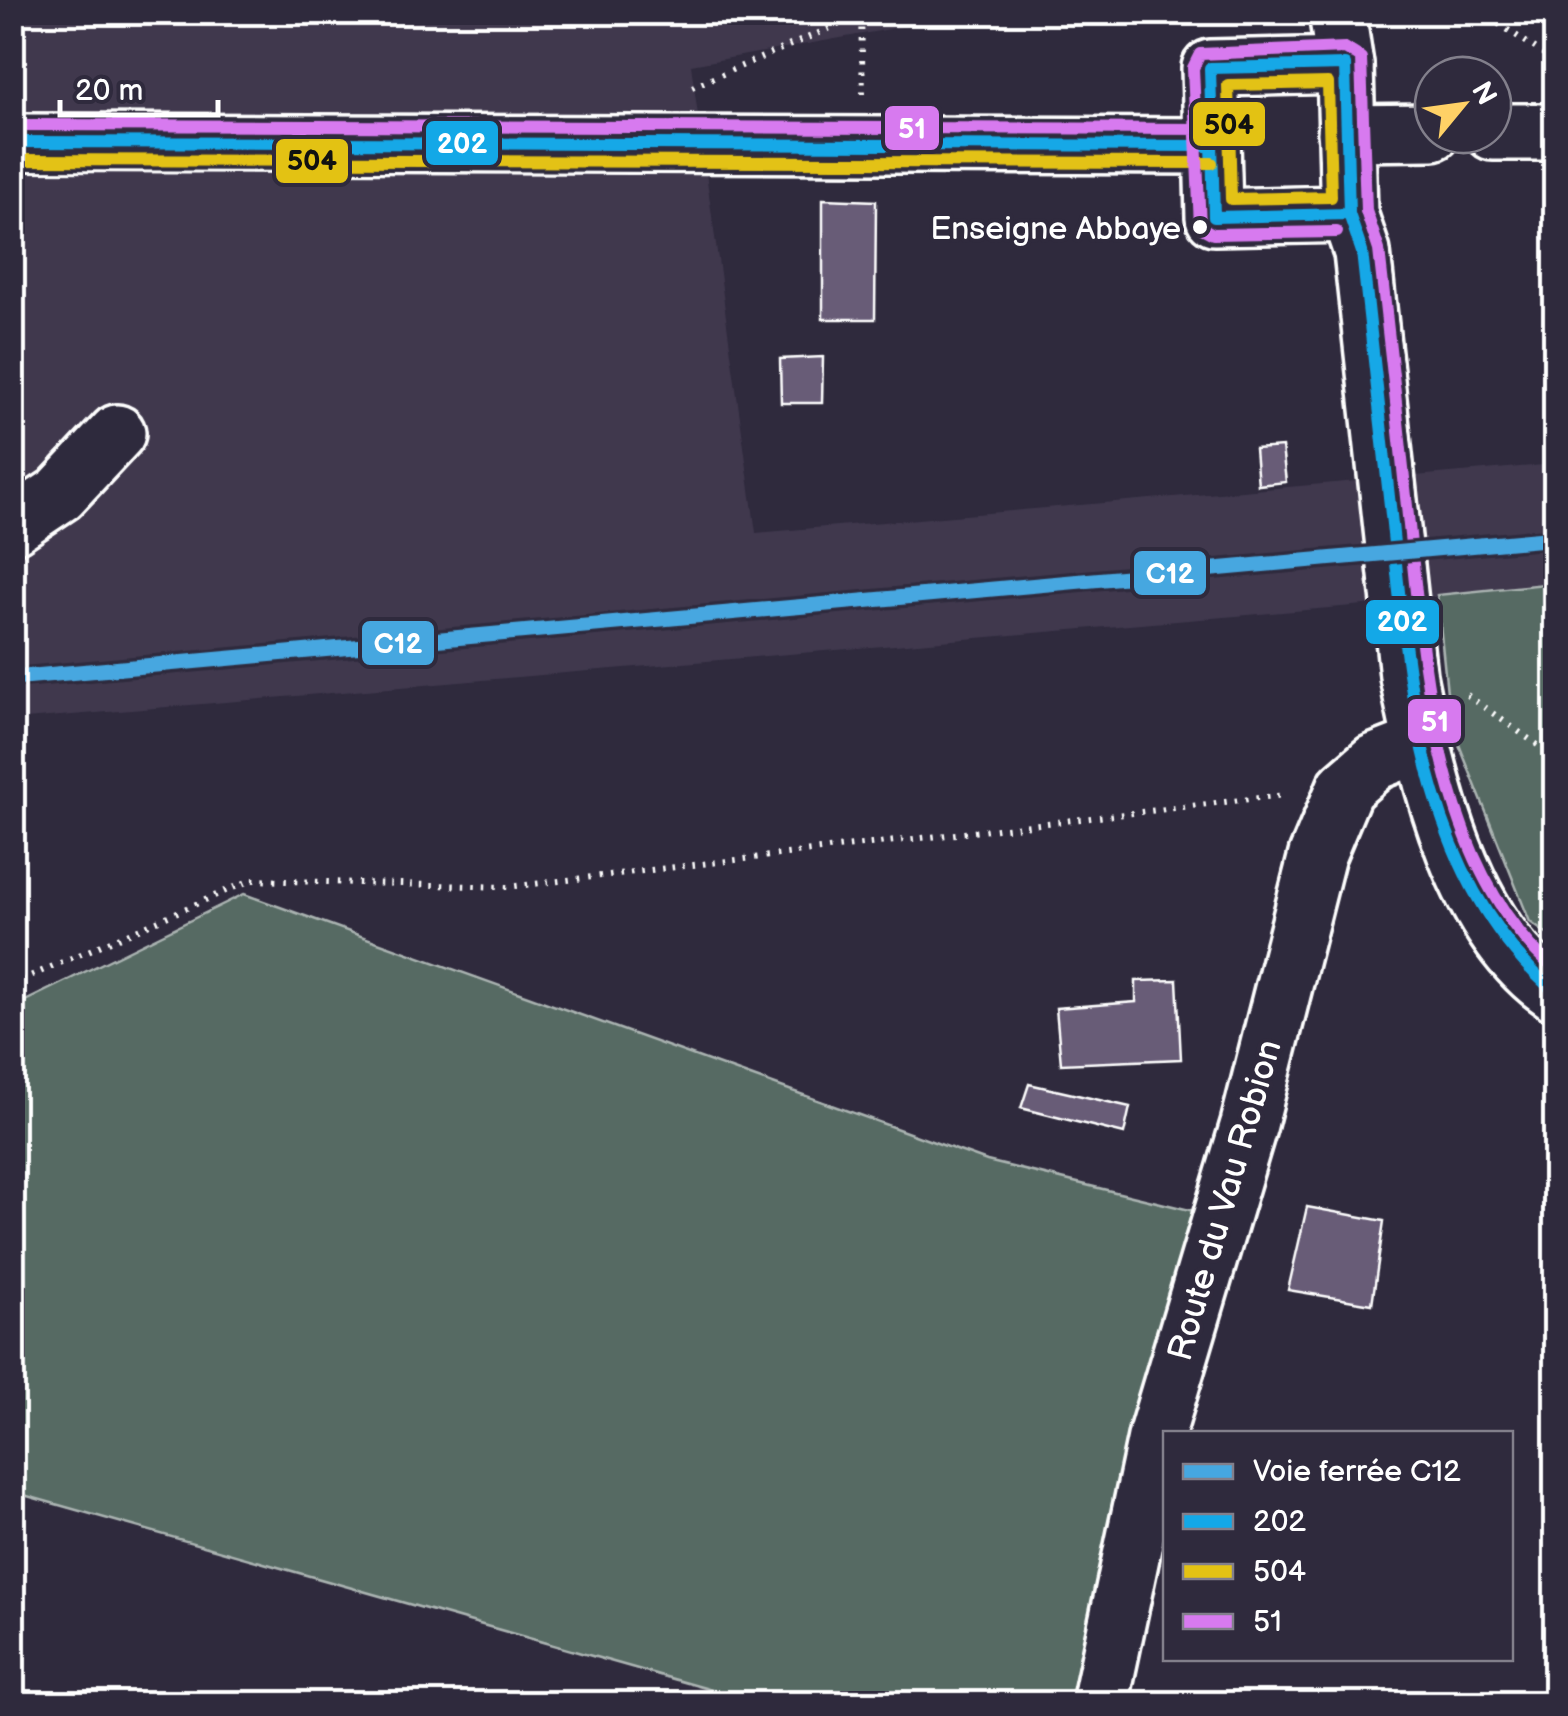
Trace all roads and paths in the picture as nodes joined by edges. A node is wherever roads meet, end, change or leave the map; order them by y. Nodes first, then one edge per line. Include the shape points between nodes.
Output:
1 (871, 12) edge
2 (1482, 12) edge
3 (1341, 39) edge
4 (1556, 62) edge
5 (1413, 132) edge
6 (1513, 132) edge
7 (1556, 132) edge
8 (1346, 133) junction
9 (12, 142) edge
10 (864, 146) junction
11 (1212, 146) junction
12 (1349, 214) junction
13 (116, 433) dead end
14 (12, 526) edge
15 (1408, 676) junction
16 (1421, 744) junction
17 (1556, 758) edge
18 (1345, 788) junction
19 (12, 984) edge
20 (1556, 993) edge
21 (1100, 1704) edge

1 - 10 path via 861,15
2 - 4 path
3 - 8 street
3 - 11 street via 1210,68
5 - 8 street
6 - 7 street
8 - 12 street
9 - 10 street
10 - 11 street
11 - 12 street via 1214,217
12 - 15 street via 1362,252
13 - 14 street via 60,494
15 - 16 street
15 - 17 path via 1440,679
16 - 18 street via 1376,762
16 - 20 street via 1490,926 1518,962
18 - 19 path via 508,887 250,880
18 - 21 street, Route du Vau Robion via 1317,856 1249,1124 1157,1432

